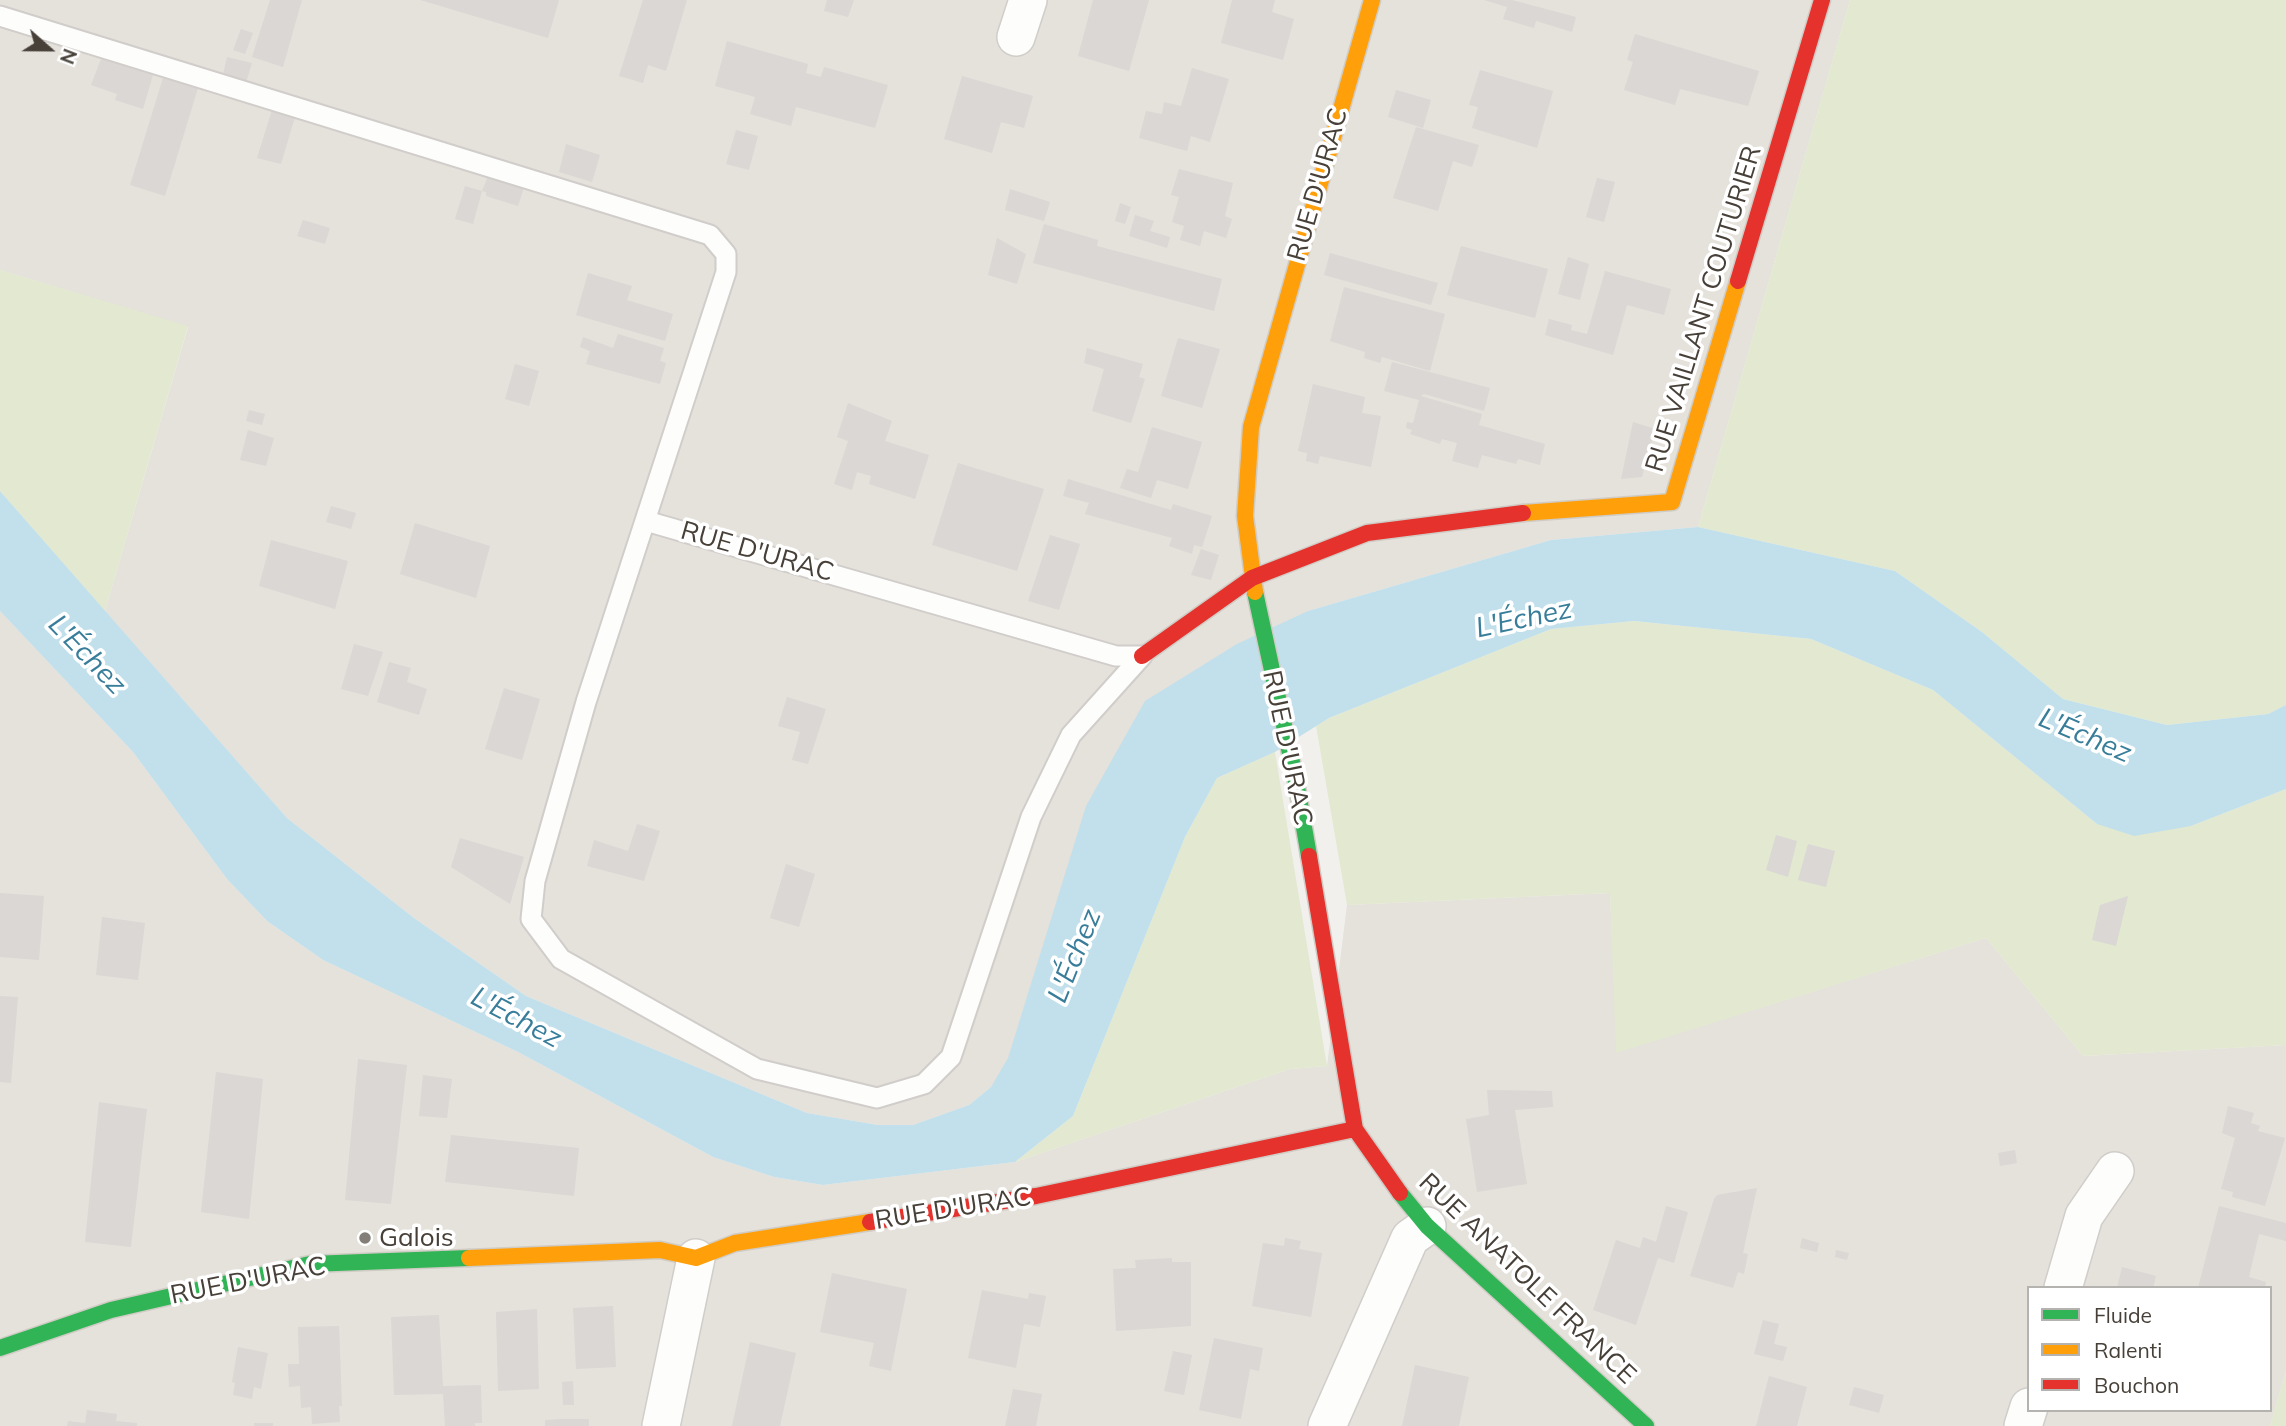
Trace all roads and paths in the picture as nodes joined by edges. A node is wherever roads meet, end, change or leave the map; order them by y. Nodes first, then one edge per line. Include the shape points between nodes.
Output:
1 (1028, 0) edge
2 (1372, 0) edge
3 (1822, 0) edge
4 (0, 16) edge
5 (1016, 37) dead end
6 (646, 521) junction
7 (1252, 578) junction
8 (1142, 656) junction
9 (1355, 1129) junction
10 (2115, 1171) dead end
11 (1427, 1226) junction
12 (696, 1258) junction
13 (2064, 1286) edge
14 (0, 1348) edge
15 (661, 1426) edge
16 (1327, 1426) edge
17 (1646, 1426) edge

1 - 5 street
2 - 7 street, RUE D'URAC via 1251,427 1245,516
3 - 7 street, RUE VAILLANT COUTURIER via 1672,502 1499,515 1367,533
4 - 6 lane via 709,235 726,254 726,272
6 - 8 lane, RUE D'URAC via 1116,656
6 - 8 lane via 586,702 535,881 531,919 561,959 757,1069 877,1098 925,1084 951,1057 1031,817 1071,735
7 - 8 street
7 - 9 street, RUE D'URAC via 1295,776
9 - 11 street, RUE ANATOLE FRANCE
9 - 12 street, RUE D'URAC via 1036,1196 735,1243
10 - 13 street via 2084,1216
11 - 16 street via 1410,1238
11 - 17 street, RUE ANATOLE FRANCE
12 - 14 street, RUE D'URAC via 660,1250 310,1264 111,1310
12 - 15 street

